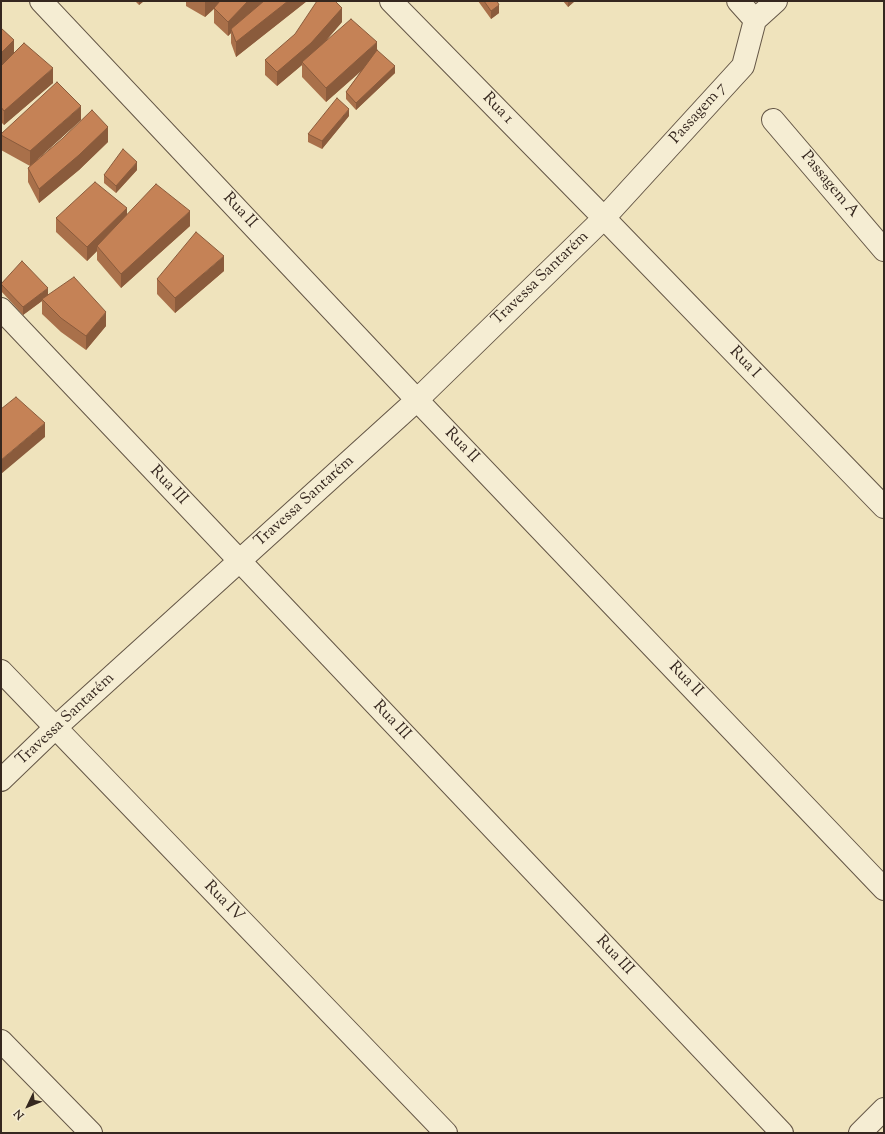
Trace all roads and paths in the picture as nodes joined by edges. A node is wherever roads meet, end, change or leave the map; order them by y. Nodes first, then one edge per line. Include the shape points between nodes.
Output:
1 (41, 1) edge
2 (391, 1) edge
3 (738, 1) edge
4 (776, 1) edge
5 (755, 20) junction
6 (773, 120) dead end
7 (604, 218) junction
8 (883, 247) edge
9 (1, 309) edge
10 (417, 400) junction
11 (884, 507) edge
12 (240, 562) junction
13 (1, 671) edge
14 (55, 728) junction
15 (1, 780) edge
16 (884, 889) edge
17 (1, 1041) edge
18 (884, 1109) edge
19 (91, 1133) edge
20 (446, 1133) edge
21 (782, 1133) edge
22 (860, 1133) edge

1 - 10 street, Rua II
2 - 7 street, Rua 1
3 - 5 street
4 - 5 street
5 - 7 street, Passagem 7 via 742,66
6 - 8 street, Passagem A
7 - 10 street, Travessa Santarém
7 - 11 street, Rua I
9 - 12 street, Rua III
10 - 12 street, Travessa Santarém
10 - 16 street, Rua II
12 - 14 street, Travessa Santarém
12 - 21 street, Rua III
13 - 14 street, Rua IV
14 - 15 street, Travessa Santarém
14 - 20 street, Rua IV
17 - 19 street
18 - 22 street

